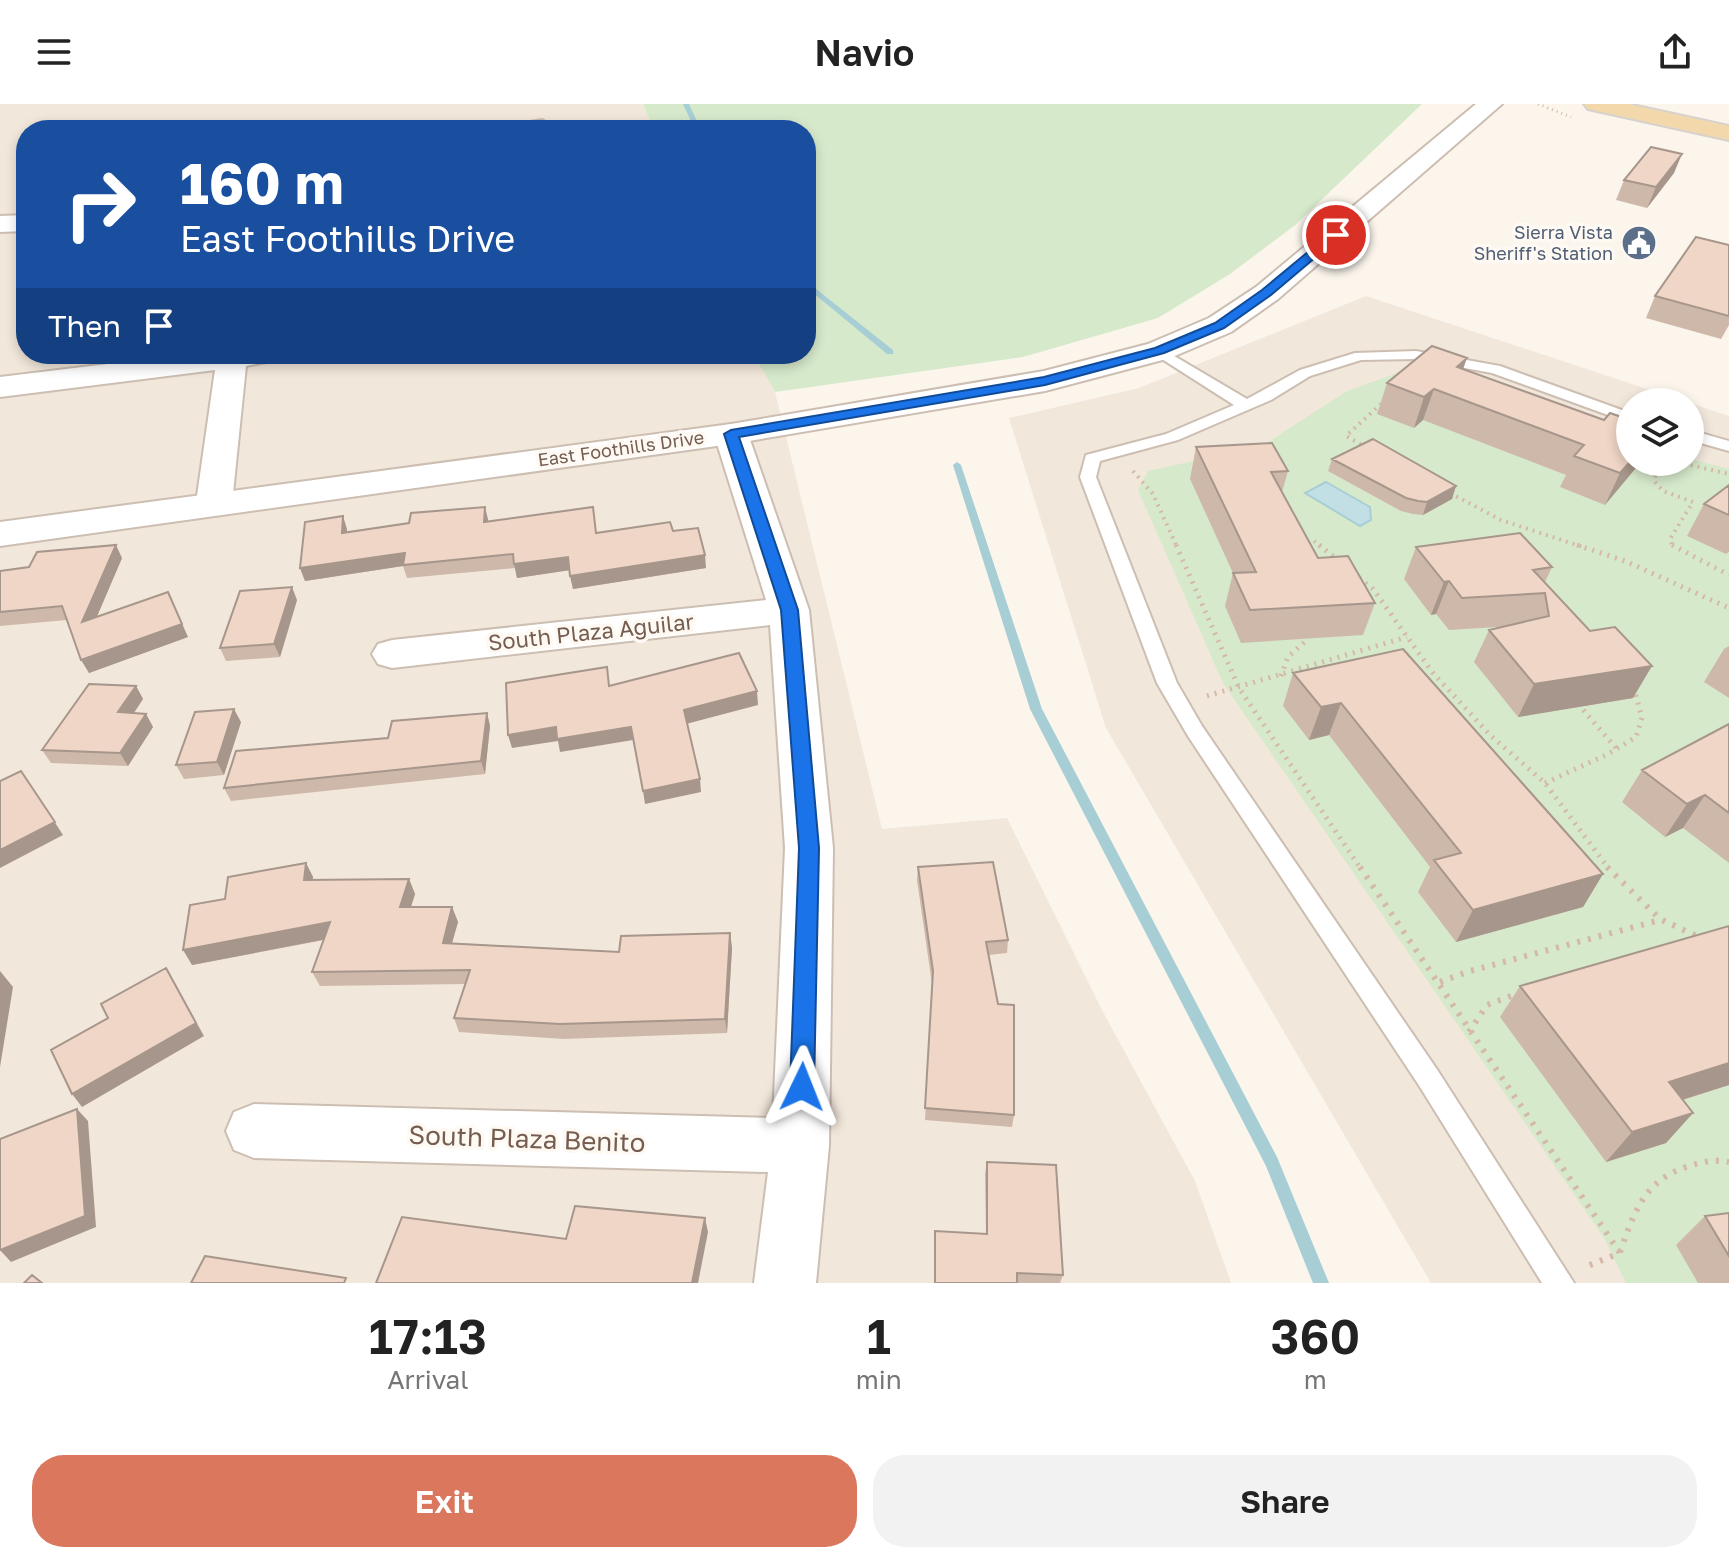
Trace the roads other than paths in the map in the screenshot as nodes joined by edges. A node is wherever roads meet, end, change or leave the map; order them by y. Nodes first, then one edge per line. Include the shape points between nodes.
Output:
1 (1490, 104) edge
2 (1596, 104) edge
3 (1656, 104) edge
4 (1729, 120) edge
5 (1729, 133) edge
6 (1159, 351) junction
7 (172, 364) edge
8 (231, 364) edge
9 (0, 387) edge
10 (1247, 406) junction
11 (1616, 413) edge
12 (731, 434) junction
13 (1704, 439) edge
14 (1729, 446) edge
15 (214, 503) junction
16 (0, 534) edge
17 (789, 610) junction
18 (392, 654) dead end
19 (254, 1131) dead end
20 (800, 1146) junction
21 (1558, 1281) edge
22 (785, 1283) edge

1 - 6 street, East Foothills Drive via 1267,293 1220,325
2 - 5 main road
3 - 4 main road
6 - 10 lane
6 - 12 street, East Foothills Drive via 1045,381
7 - 9 street
8 - 15 street
10 - 11 lane via 1305,373 1360,356 1416,355 1495,369
10 - 21 lane via 1172,437 1092,458 1088,477 1167,683
12 - 15 street, East Foothills Drive
12 - 17 street
13 - 14 lane
15 - 16 street, East Foothills Drive
17 - 18 street, South Plaza Aguilar
17 - 20 street via 809,848
19 - 20 street, South Plaza Benito
20 - 22 street

